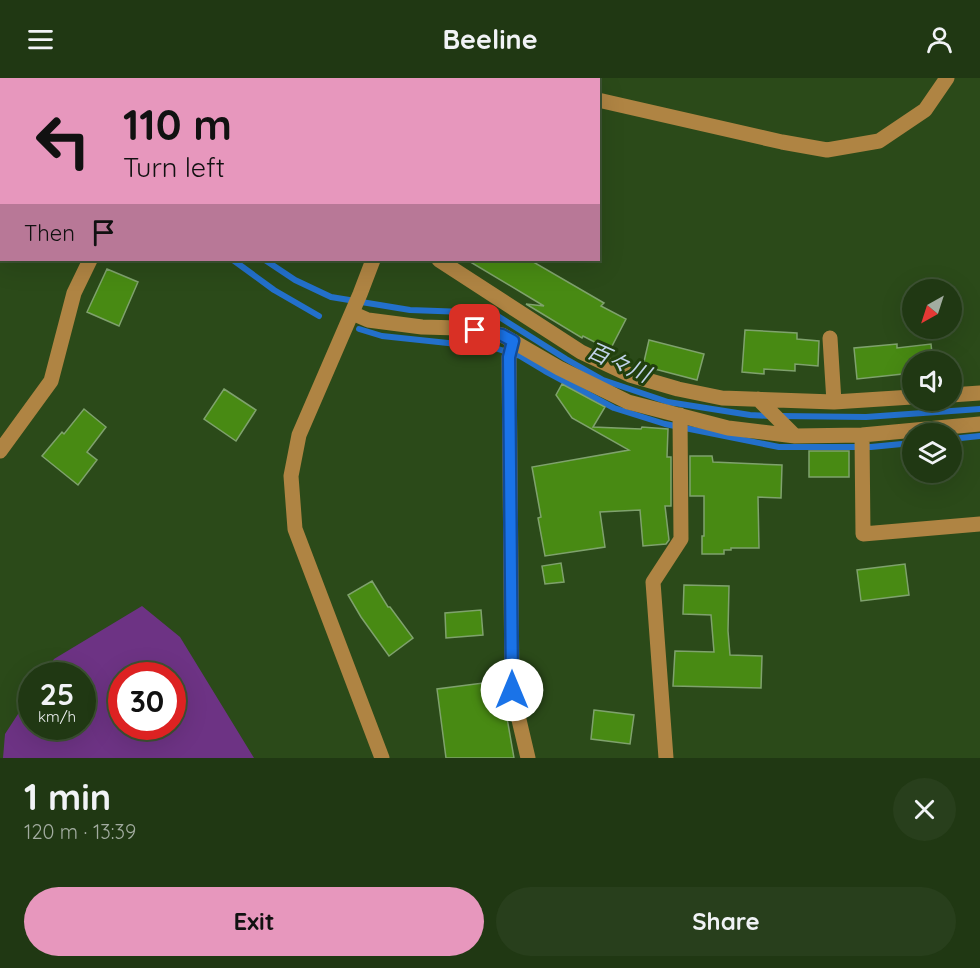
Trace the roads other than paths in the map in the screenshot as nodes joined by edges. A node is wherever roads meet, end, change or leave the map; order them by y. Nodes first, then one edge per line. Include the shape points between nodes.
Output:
1 (947, 78) edge
2 (600, 100) edge
3 (90, 261) edge
4 (373, 261) edge
5 (440, 261) edge
6 (355, 305) junction
7 (510, 334) junction
8 (830, 338) dead end
9 (980, 393) edge
10 (962, 394) edge
11 (902, 398) edge
12 (761, 401) junction
13 (834, 402) junction
14 (680, 423) junction
15 (980, 424) edge
16 (791, 432) junction
17 (863, 443) junction
18 (0, 451) edge
19 (980, 524) edge
20 (382, 758) edge
21 (528, 758) edge
22 (666, 758) edge

1 - 2 street via 925,110 879,141 827,150
3 - 18 street via 74,293 51,381
4 - 6 street
5 - 7 street
6 - 7 street via 368,320
6 - 20 street via 299,435 291,476 295,529
7 - 12 street via 580,352 630,375 678,389
7 - 14 street via 559,368
7 - 21 street via 512,690
8 - 13 street
9 - 10 street
11 - 13 street
12 - 13 street
12 - 16 street
14 - 16 street
14 - 22 street via 681,539 653,582
15 - 17 street
16 - 17 street
17 - 19 street via 864,534

